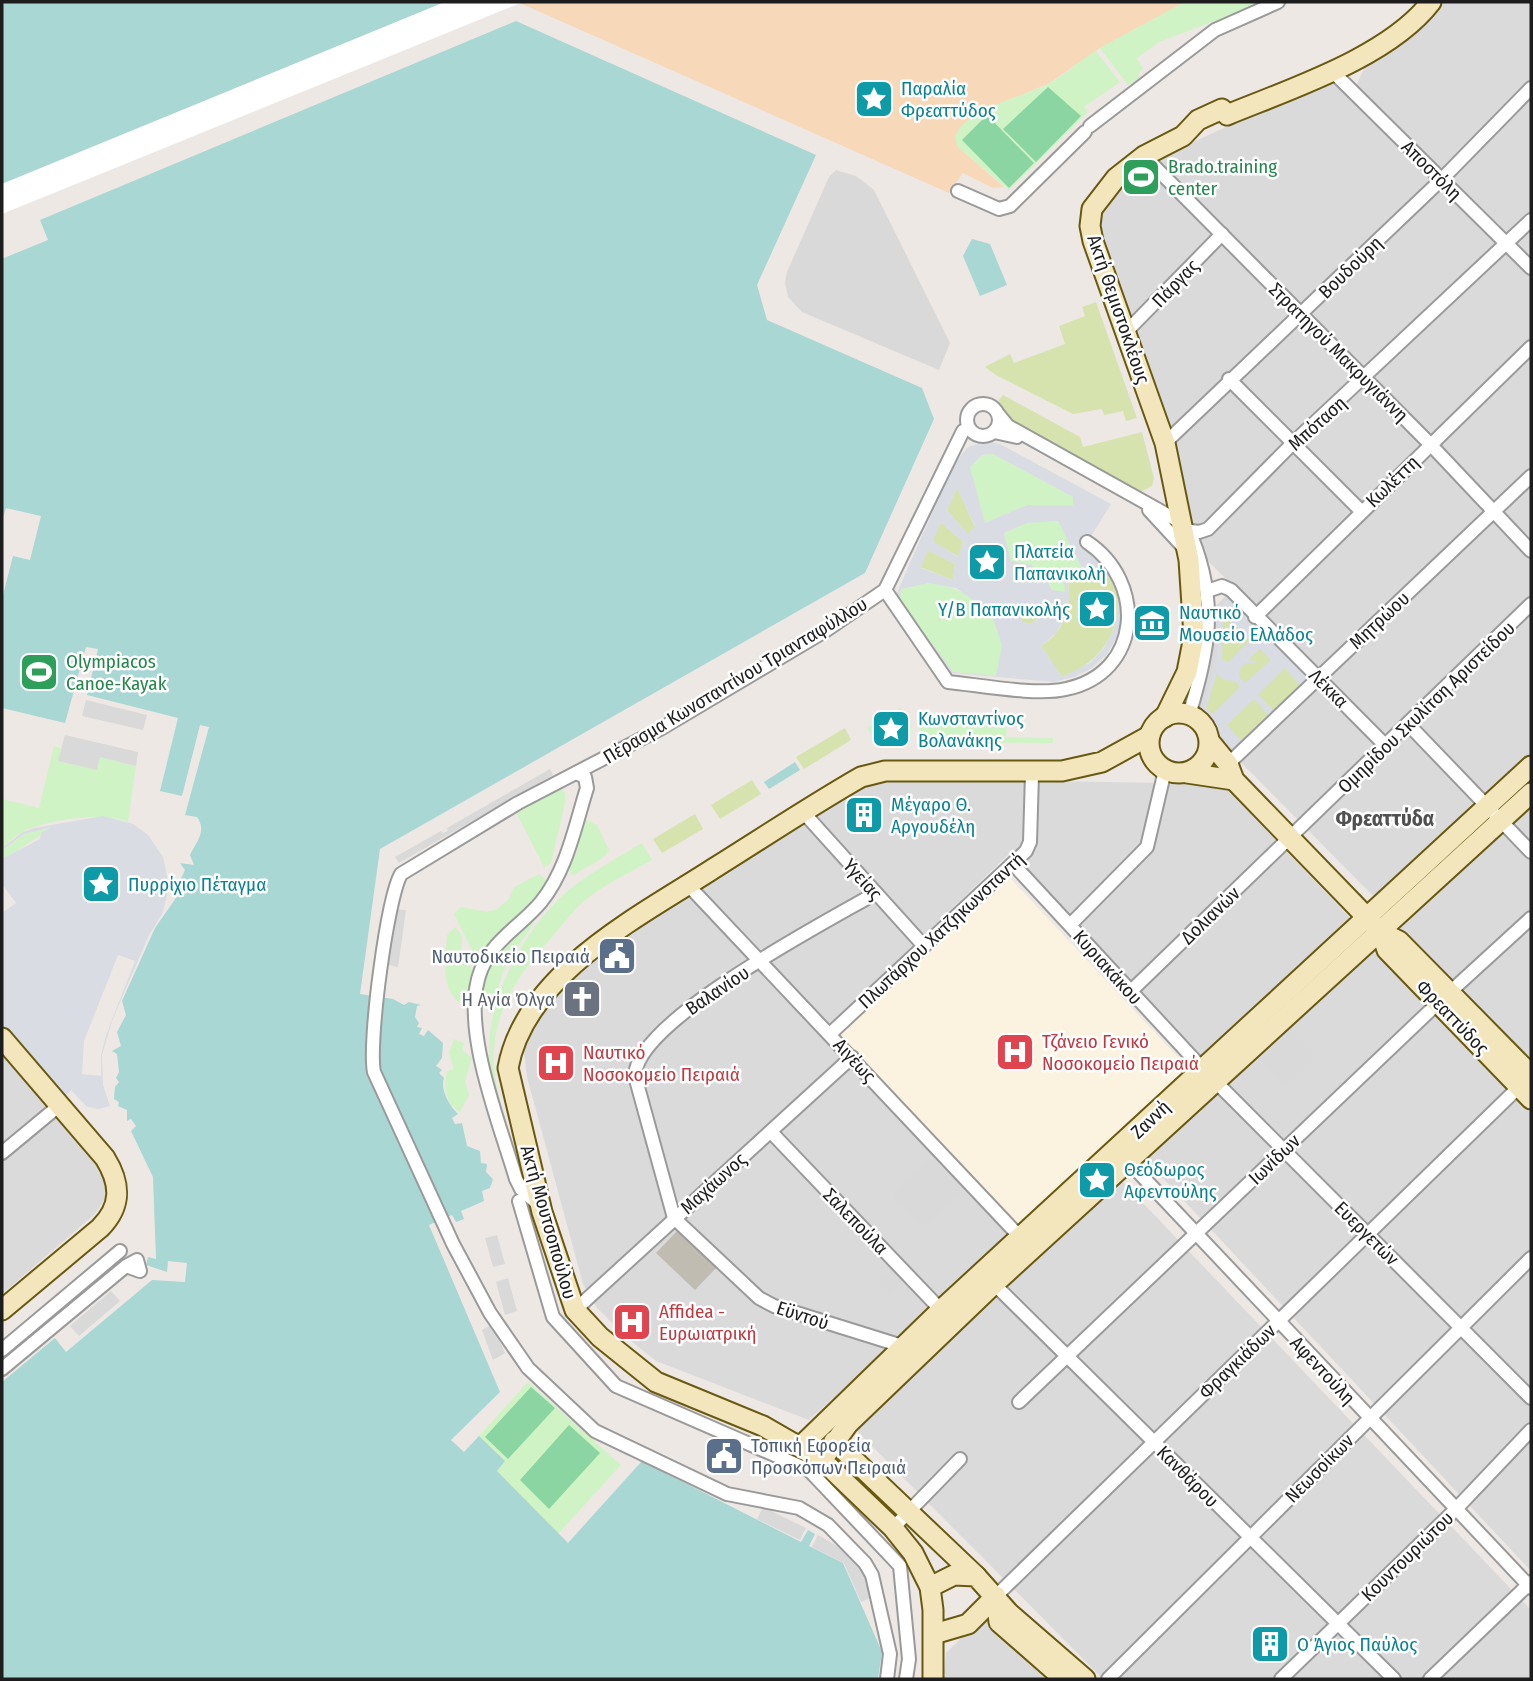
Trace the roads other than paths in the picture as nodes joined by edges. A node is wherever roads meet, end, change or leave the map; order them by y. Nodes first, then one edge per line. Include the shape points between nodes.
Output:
1 (1278, 2) edge
2 (1431, 2) edge
3 (1333, 72) junction
4 (1531, 88) edge
5 (1144, 156) junction
6 (1442, 179) junction
7 (958, 191) dead end
8 (1531, 220) edge
9 (1222, 234) junction
10 (1507, 244) junction
11 (1531, 268) edge
12 (1301, 314) junction
13 (1127, 331) junction
14 (1531, 348) edge
15 (1229, 379) junction
16 (1365, 379) junction
17 (999, 415) junction
18 (963, 431) dead end
19 (994, 432) junction
20 (1165, 443) junction
21 (1293, 443) junction
22 (1430, 444) junction
23 (1531, 476) edge
24 (1361, 511) junction
25 (1494, 513) junction
26 (1186, 529) junction
27 (1087, 542) dead end
28 (1531, 551) edge
29 (1188, 560) junction
30 (885, 590) junction
31 (1207, 591) junction
32 (1531, 604) edge
33 (1255, 617) junction
34 (1318, 677) junction
35 (1189, 715) junction
36 (1164, 716) junction
37 (1408, 724) junction
38 (1149, 736) junction
39 (1210, 742) junction
40 (1386, 746) junction
41 (1531, 766) edge
42 (1165, 770) junction
43 (1231, 772) junction
44 (576, 773) junction
45 (1187, 773) junction
46 (1032, 774) junction
47 (1531, 793) edge
48 (804, 813) junction
49 (1495, 814) junction
50 (1290, 839) junction
51 (1531, 852) edge
52 (1014, 865) junction
53 (688, 885) junction
54 (876, 893) junction
55 (1531, 918) edge
56 (1070, 925) junction
57 (1374, 925) junction
58 (923, 945) junction
59 (761, 961) junction
60 (1130, 992) junction
61 (1444, 998) junction
62 (830, 1034) junction
63 (2, 1038) edge
64 (852, 1057) junction
65 (1202, 1068) junction
66 (1529, 1082) edge
67 (1217, 1083) junction
68 (61, 1104) junction
69 (771, 1132) junction
70 (1284, 1150) junction
71 (2, 1153) edge
72 (1124, 1156) junction
73 (519, 1201) dead end
74 (542, 1212) junction
75 (674, 1218) junction
76 (1197, 1234) junction
77 (1368, 1234) junction
78 (1020, 1237) junction
79 (120, 1251) dead end
80 (1531, 1258) edge
81 (126, 1266) dead end
82 (988, 1278) junction
83 (2, 1310) edge
84 (575, 1310) junction
85 (941, 1310) junction
86 (1278, 1321) junction
87 (1460, 1327) junction
88 (2, 1350) edge
89 (909, 1353) junction
90 (1068, 1357) junction
91 (2, 1369) edge
92 (1531, 1398) edge
93 (1019, 1402) dead end
94 (1369, 1419) junction
95 (1531, 1430) edge
96 (834, 1441) junction
97 (1154, 1442) junction
98 (801, 1446) junction
99 (960, 1459) dead end
100 (822, 1460) junction
101 (1456, 1509) junction
102 (909, 1513) junction
103 (893, 1528) junction
104 (1250, 1537) junction
105 (976, 1576) junction
106 (1530, 1585) edge
107 (930, 1587) junction
108 (996, 1596) junction
109 (1337, 1623) junction
110 (934, 1634) junction
111 (887, 1679) edge
112 (906, 1679) edge
113 (933, 1679) edge
114 (1064, 1679) edge
115 (1084, 1679) edge
116 (1108, 1679) edge
117 (1281, 1679) edge
118 (1394, 1679) edge
119 (1430, 1679) edge

1 - 7 street via 1215,30 1087,129 1010,206 999,209
2 - 3 main road, Ακτή Θεμιστοκλέους via 1398,33
3 - 5 main road, Ακτή Θεμιστοκλέους via 1227,115 1222,109
3 - 6 street, Αποστόλη
4 - 6 street, Βουδούρη
5 - 9 street, Στρατηγού Μακρυγιάννη
5 - 13 main road, Ακτή Θεμιστοκλέους via 1098,199 1090,226
6 - 10 street, Αποστόλη
6 - 12 street, Βουδούρη
8 - 10 street, Μπόταση
9 - 12 street, Στρατηγού Μακρυγιάννη
9 - 13 street, Πάργας
10 - 11 street, Αποστόλη
10 - 16 street, Μπόταση
12 - 15 street, Βουδούρη
12 - 16 street, Στρατηγού Μακρυγιάννη
13 - 20 main road, Ακτή Θεμιστοκλέους
14 - 22 street, Κωλέττη
15 - 20 street, Βουδούρη
15 - 21 street
16 - 21 street, Μπόταση
16 - 22 street, Στρατηγού Μακρυγιάννη
17 - 19 street
17 - 19 street via 994,408 980,404 968,414 973,432
17 - 26 street via 1008,426
18 - 30 street, Πέρασμα Κωνσταντίνου Τριανταφύλλου
19 - 29 street via 1013,435 1143,506 1160,519
20 - 26 main road, Ακτή Θεμιστοκλέους
21 - 24 street
21 - 26 street, Μπόταση via 1208,529
22 - 24 street, Κωλέττη
22 - 25 street, Στρατηγού Μακρυγιάννη
23 - 25 street, Μητρώου
24 - 33 street, Κωλέττη
25 - 28 street, Στρατηγού Μακρυγιάννη
25 - 34 street, Μητρώου
26 - 29 main road, Ακτή Θεμιστοκλέους
26 - 31 street via 1199,556
27 - 30 street via 1106,556 1119,574 1127,594 1128,626 1109,665 1093,679 1062,690 948,682
29 - 36 main road via 1195,612 1193,645 1184,679
30 - 44 street, Πέρασμα Κωνσταντίνου Τριανταφύλλου via 662,728
31 - 33 street, Λέκκα via 1222,586 1231,590
31 - 35 street via 1209,638
32 - 37 street, Ομηρίδου Σκυλίτση Αριστείδου
33 - 34 street, Λέκκα
34 - 40 street, Λέκκα
34 - 43 street, Μητρώου
35 - 36 main road
35 - 39 main road via 1206,728
36 - 38 main road
37 - 40 street, Ομηρίδου Σκυλίτση Αριστείδου
37 - 49 street
38 - 42 main road via 1151,756
38 - 46 main road via 1091,766
39 - 43 main road, Φρεαττύδος
39 - 45 main road via 1205,759
40 - 50 street, Ομηρίδου Σκυλίτση Αριστείδου
41 - 49 main road, Ζαννή
42 - 45 main road
42 - 56 street via 1147,847
43 - 45 main road
43 - 50 main road, Φρεαττύδος
44 - 74 street via 584,777 587,788 551,887 496,946 481,971 474,1010 493,1101 516,1179
44 - 111 street, Πέρασμα Κωνσταντίνου Τριανταφύλλου via 401,874 378,991 371,1049 374,1072 444,1227 490,1314 528,1368 595,1431 727,1494 799,1508 828,1525 872,1575 890,1654
46 - 48 main road via 875,772
46 - 52 street, Πλωτάρχου Χατζηκωνσταντή via 1030,842
47 - 49 main road, Ζαννή
48 - 53 main road, Ακτή Μουτσοπούλου
48 - 54 street, Υγείας
49 - 51 street
49 - 57 main road, Ζαννή
50 - 57 main road, Φρεαττύδος
50 - 60 street, Δολιανών
52 - 56 street, Κυριακάκου
52 - 58 street, Πλωτάρχου Χατζηκωνσταντή
53 - 59 street, Αιγέως
53 - 74 main road, Ακτή Μουτσοπούλου via 587,951 541,1000 516,1035 508,1068
54 - 58 street, Υγείας
54 - 59 street, Βαλανίου
55 - 61 street, Ιωνίδων
56 - 60 street, Κυριακάκου
57 - 61 main road, Φρεαττύδος via 1387,950
57 - 65 main road, Ζαννή
57 - 67 main road, Ζαννή
58 - 62 street, Πλωτάρχου Χατζηκωνσταντή
59 - 62 street, Αιγέως
59 - 75 street, Βαλανίου via 684,1011 636,1064 636,1080
60 - 65 street, Κυριακάκου
61 - 66 main road, Φρεαττύδος
61 - 70 street, Ιωνίδων
62 - 64 street, Αιγέως
63 - 68 main road
64 - 69 street, Μαχάωνος
64 - 78 street, Αιγέως
65 - 67 street, Ευεργετών
65 - 72 main road, Ζαννή
66 - 77 street, Φραγκιάδων
67 - 70 street, Ευεργετών
67 - 72 main road, Ζαννή
68 - 71 street
68 - 83 main road via 113,1170 118,1194 107,1220
69 - 75 street, Μαχάωνος
69 - 85 street, Σαλεπούλα
70 - 76 street, Ιωνίδων
70 - 77 street, Ευεργετών
72 - 76 street, Αφεντούλη
72 - 78 main road, Ζαννή
72 - 82 main road, Ζαννή
73 - 112 street via 553,1317 616,1386 809,1470 900,1566 909,1659
74 - 84 main road, Ακτή Μουτσοπούλου
75 - 84 street, Μαχάωνος
75 - 89 street, Εϋντού via 745,1288 767,1302
76 - 86 street, Αφεντούλη
76 - 90 street, Ιωνίδων
77 - 86 street, Φραγκιάδων
77 - 87 street, Ευεργετών
78 - 82 main road, Ζαννή
79 - 88 street
80 - 87 street, Νεωσοίκων
81 - 91 street
82 - 85 main road, Ζαννή
82 - 89 main road, Ζαννή
82 - 90 street, Κανθάρου
84 - 98 main road, Ακτή Μουτσοπούλου via 600,1337 656,1382
85 - 89 main road, Ζαννή
86 - 94 street, Αφεντούλη
86 - 97 street, Φραγκιάδων
87 - 92 street, Ευεργετών
87 - 94 street, Νεωσοίκων
89 - 96 main road, Ζαννή
89 - 98 main road, Ζαννή
90 - 93 street, Ιωνίδων
90 - 97 street, Κανθάρου
94 - 101 street, Αφεντούλη
94 - 104 street, Νεωσοίκων
95 - 101 street, Κουντουριώτου
96 - 100 main road, Ζαννή
96 - 102 main road
97 - 104 street, Κανθάρου
97 - 108 street, Φραγκιάδων
98 - 100 main road, Ακτή Μουτσοπούλου
99 - 102 street
100 - 103 main road, Ακτή Μουτσοπούλου
101 - 106 street, Αφεντούλη
101 - 109 street, Κουντουριώτου
102 - 103 street
102 - 105 main road
103 - 107 main road, Ακτή Μουτσοπούλου via 913,1553
104 - 109 street, Κανθάρου
104 - 116 street, Νεωσοίκων
105 - 107 main road via 954,1575
105 - 108 main road
106 - 119 street
107 - 110 main road, Ακτή Μουτσοπούλου
108 - 110 main road, Φραγκιάδων via 968,1624
108 - 114 main road via 999,1622
108 - 115 main road
109 - 117 street, Κουντουριώτου
109 - 118 street, Κανθάρου
110 - 113 main road, Ακτή Μουτσοπούλου

